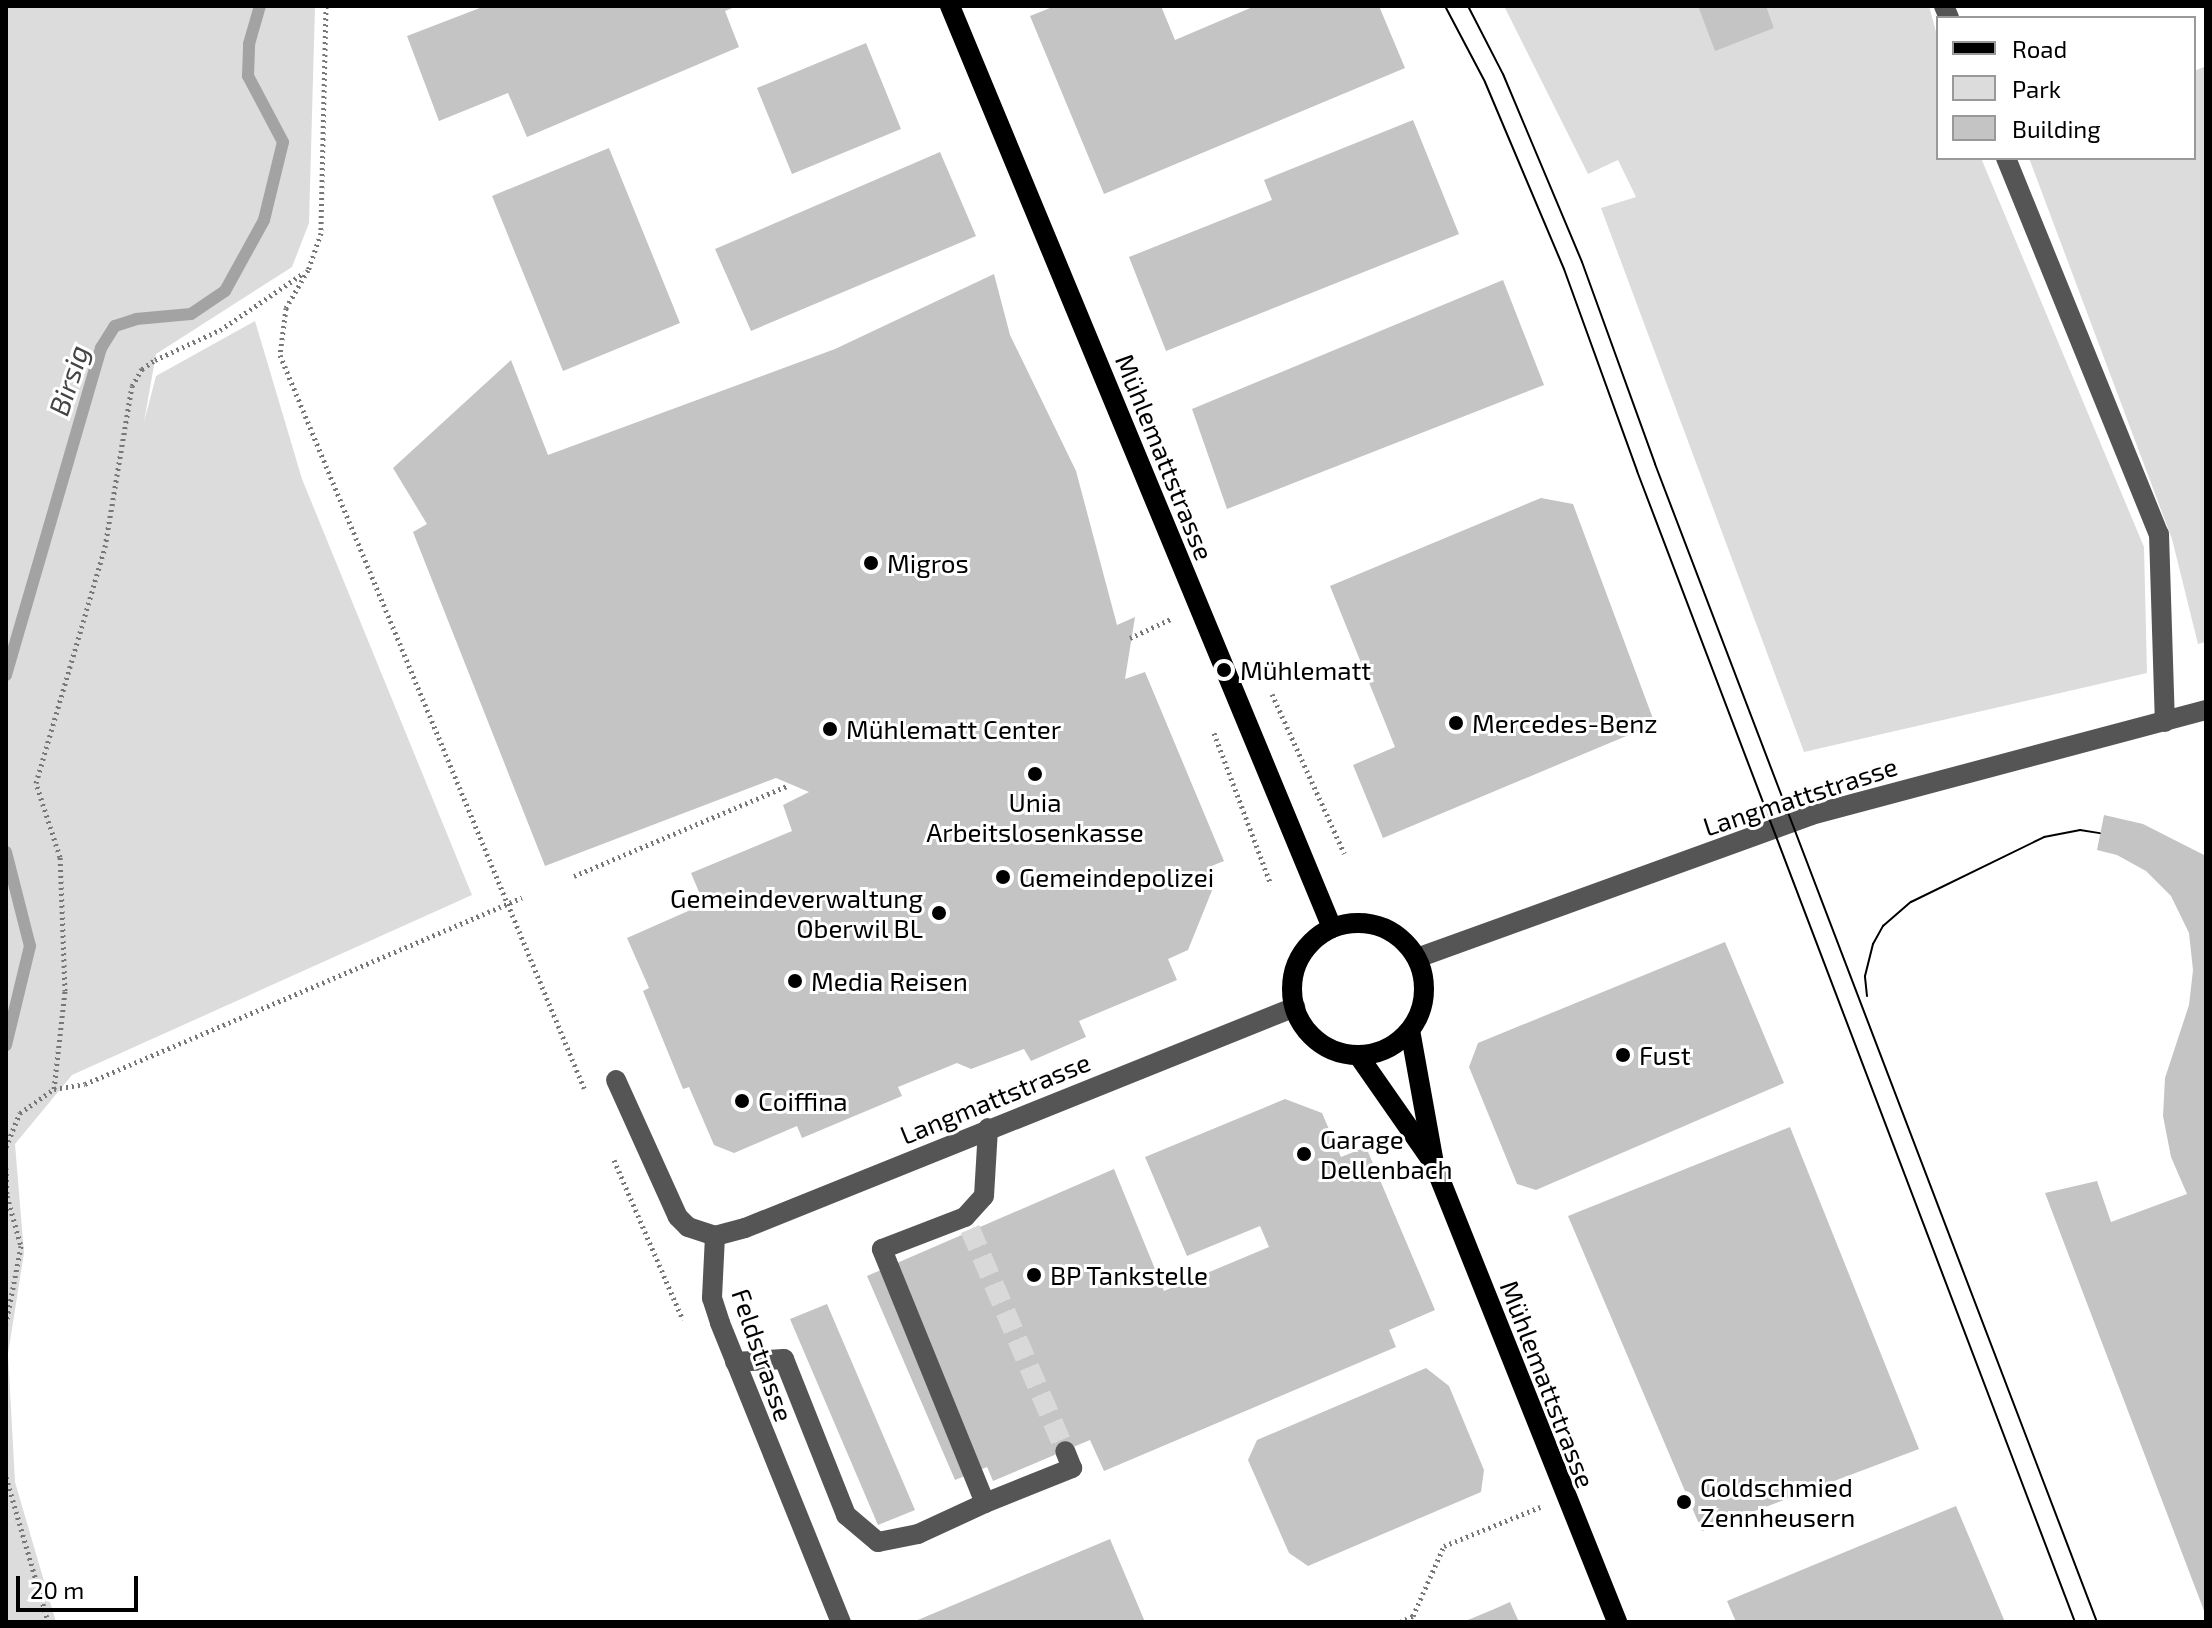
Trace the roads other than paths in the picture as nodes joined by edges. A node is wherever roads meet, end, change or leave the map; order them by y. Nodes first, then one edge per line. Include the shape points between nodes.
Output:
1 (950, 6) edge
2 (2007, 160) edge
3 (2206, 710) edge
4 (2165, 722) junction
5 (1332, 928) junction
6 (1417, 958) junction
7 (1295, 1007) junction
8 (1410, 1030) junction
9 (1358, 1055) junction
10 (616, 1080) dead end
11 (988, 1128) junction
12 (1434, 1164) junction
13 (715, 1236) junction
14 (735, 1362) junction
15 (1065, 1451) dead end
16 (985, 1503) junction
17 (841, 1622) edge
18 (1617, 1622) edge

1 - 5 main road, Mühlemattstrasse
2 - 4 street via 2159,534
3 - 4 street, Langmattstrasse
4 - 6 street, Langmattstrasse via 1811,815
5 - 6 main road via 1355,923 1380,926 1402,938
5 - 7 main road via 1315,938 1295,969
6 - 8 main road via 1424,995
7 - 9 main road via 1303,1026 1318,1041 1337,1052
7 - 11 street, Langmattstrasse
8 - 9 main road via 1378,1052
8 - 12 main road, Mühlemattstrasse
9 - 12 main road, Mühlemattstrasse
10 - 13 street via 678,1217 688,1227
11 - 13 street, Langmattstrasse
11 - 16 street via 984,1196 968,1223 882,1249
12 - 18 main road, Mühlemattstrasse
13 - 14 street, Feldstrasse via 712,1298
14 - 16 street via 784,1359 846,1515 878,1542 918,1534
14 - 17 street, Feldstrasse
15 - 16 street via 1072,1468

